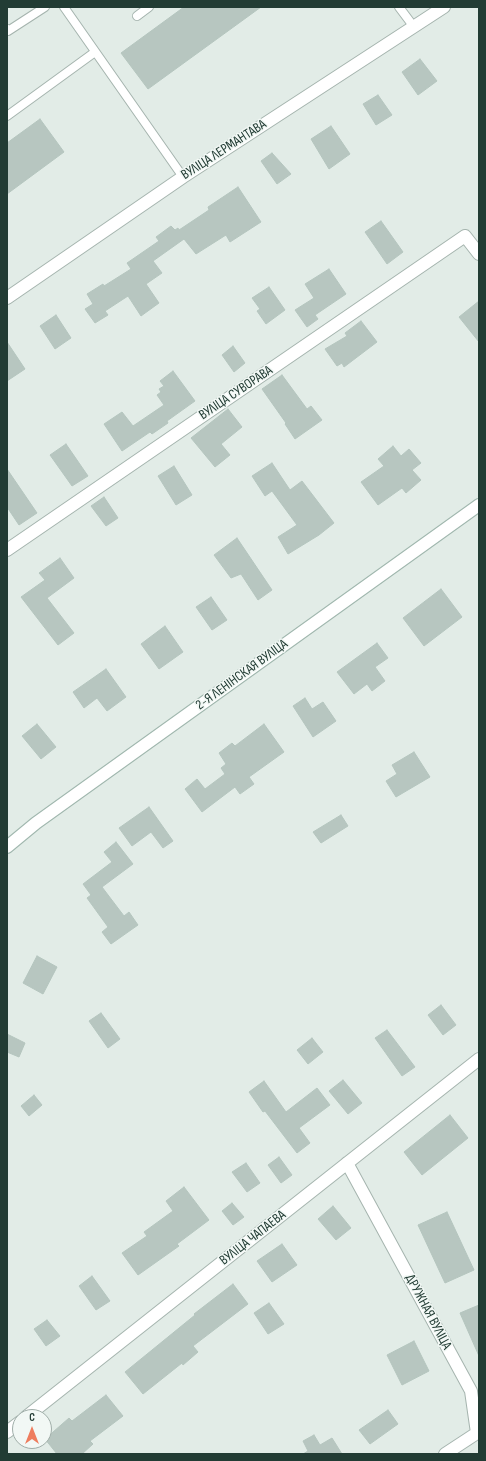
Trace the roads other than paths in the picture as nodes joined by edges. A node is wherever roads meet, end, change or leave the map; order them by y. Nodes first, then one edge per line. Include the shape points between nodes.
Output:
1 (45, 7) edge
2 (64, 7) edge
3 (149, 7) edge
4 (399, 7) edge
5 (444, 7) edge
6 (137, 16) dead end
7 (414, 27) junction
8 (7, 29) edge
9 (95, 52) junction
10 (7, 116) edge
11 (183, 177) junction
12 (479, 254) edge
13 (7, 298) edge
14 (479, 505) edge
15 (7, 550) edge
16 (7, 847) edge
17 (479, 1059) edge
18 (348, 1163) junction
19 (36, 1409) edge
20 (445, 1454) edge

1 - 8 lane via 8,31
2 - 9 lane
3 - 6 lane
4 - 7 lane
5 - 7 street, ВУЛІЦА ЛЕРМАНТАВА
7 - 11 street, ВУЛІЦА ЛЕРМАНТАВА
9 - 10 lane
9 - 11 lane
11 - 13 street, ВУЛІЦА ЛЕРМАНТАВА
12 - 15 street, ВУЛІЦА СУВОРАВА via 465,236
14 - 16 street, 2-Я ЛЕНІНСКАЯ ВУЛІЦА via 36,823
17 - 18 street, ВУЛІЦА ЧАПАЕВА
18 - 19 street, ВУЛІЦА ЧАПАЕВА
18 - 20 street, ДРУЖНАЯ ВУЛІЦА via 471,1391 477,1433

